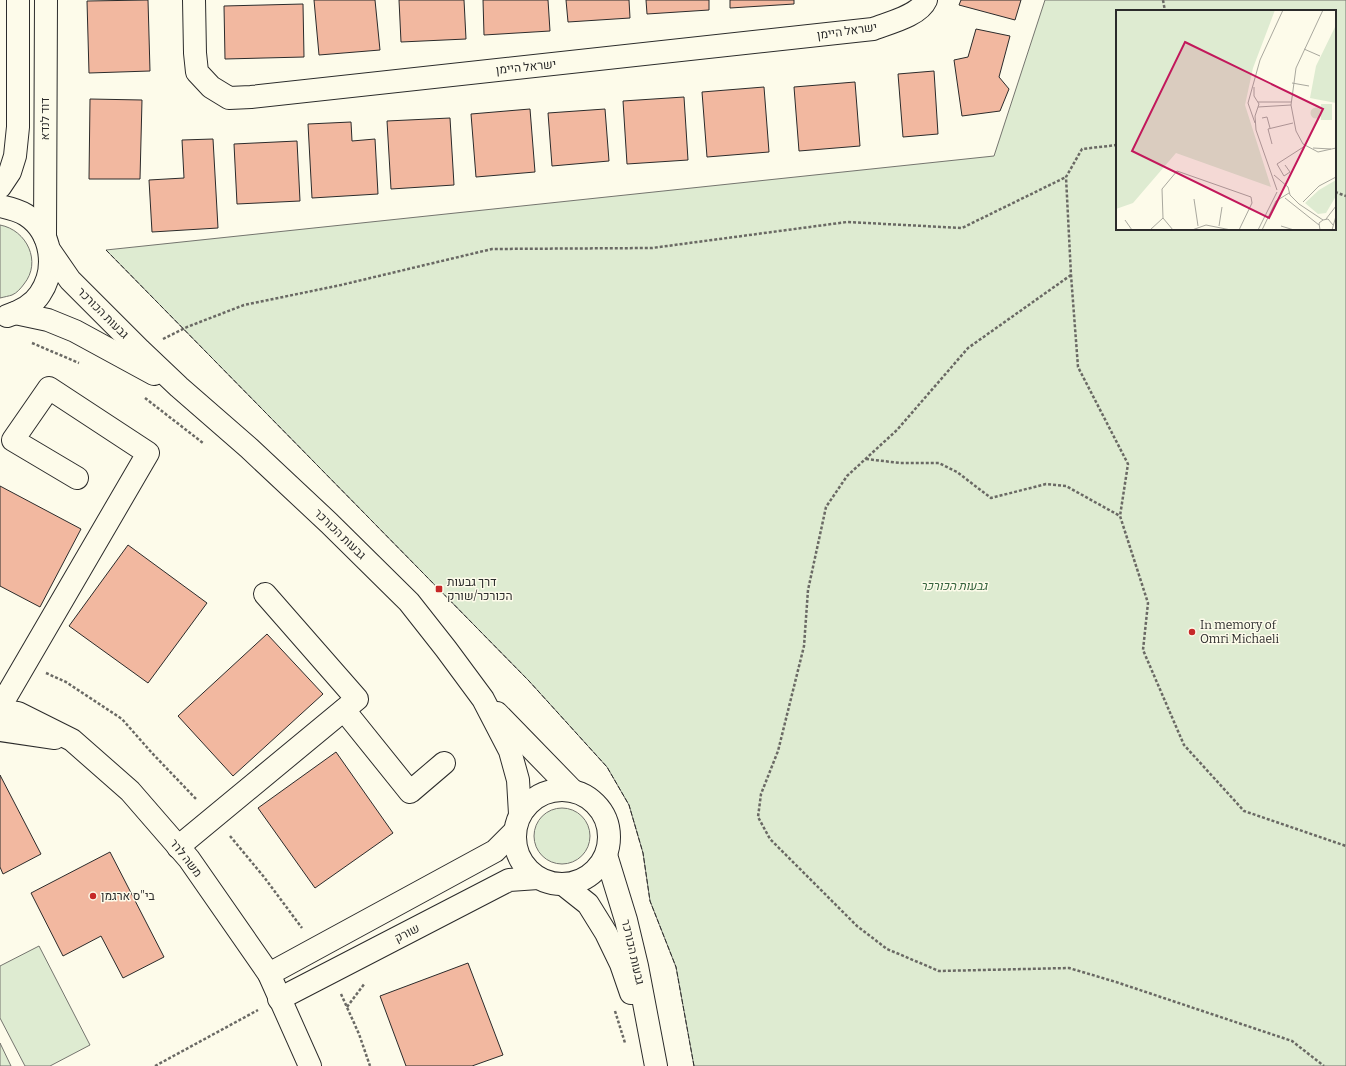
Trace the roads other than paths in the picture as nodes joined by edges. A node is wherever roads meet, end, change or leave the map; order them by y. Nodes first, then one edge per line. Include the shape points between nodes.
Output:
1 (18, 0) edge
2 (46, 0) edge
3 (194, 0) edge
4 (926, 0) edge
5 (0, 186) edge
6 (0, 206) edge
7 (48, 244) junction
8 (7, 315) edge
9 (178, 387) junction
10 (77, 478) dead end
11 (265, 594) dead end
12 (483, 699) junction
13 (0, 709) edge
14 (344, 710) junction
15 (0, 730) edge
16 (72, 740) junction
17 (444, 763) dead end
18 (573, 791) junction
19 (517, 823) junction
20 (178, 847) junction
21 (606, 854) junction
22 (538, 878) junction
23 (564, 885) junction
24 (269, 974) junction
25 (279, 999) junction
26 (655, 1058) edge
27 (310, 1066) edge

1 - 5 street via 18,127 15,156 10,172
2 - 7 street, דוד לנדא
3 - 4 street, ישראל היימן via 197,72 211,87 229,98 259,97 873,29 908,16
6 - 7 street, גבעות הכורכר via 26,215 37,225
7 - 8 street, דוד לנדא via 50,266 47,282 40,295 29,306
7 - 9 street, גבעות הכורכר via 70,280
8 - 9 street, גבעות הכורכר via 48,320 75,331
9 - 12 street, גבעות הכורכר via 329,522 409,602
10 - 13 street via 13,440 49,388 148,453
11 - 14 street via 357,699
12 - 18 street, גבעות הכורכר
12 - 19 street, גבעות הכורכר via 510,751 518,780
13 - 16 street, משה לרר via 18,713
14 - 17 street via 410,792
14 - 20 street
15 - 16 street
16 - 20 street, משה לרר via 130,791
18 - 19 street via 561,789 537,796 527,804
18 - 21 street via 586,796 604,815 610,841
19 - 22 street via 515,846 519,859 527,870
19 - 24 street via 495,851
20 - 24 street, משה לרר
21 - 23 street via 590,876
21 - 26 street, גבעות הכורכר via 626,920
22 - 23 street
22 - 25 street, שורק via 509,880
23 - 26 street, גבעות הכורכר via 588,904 606,933 621,964
24 - 25 street, משה לרר
25 - 27 street, משה לרר

